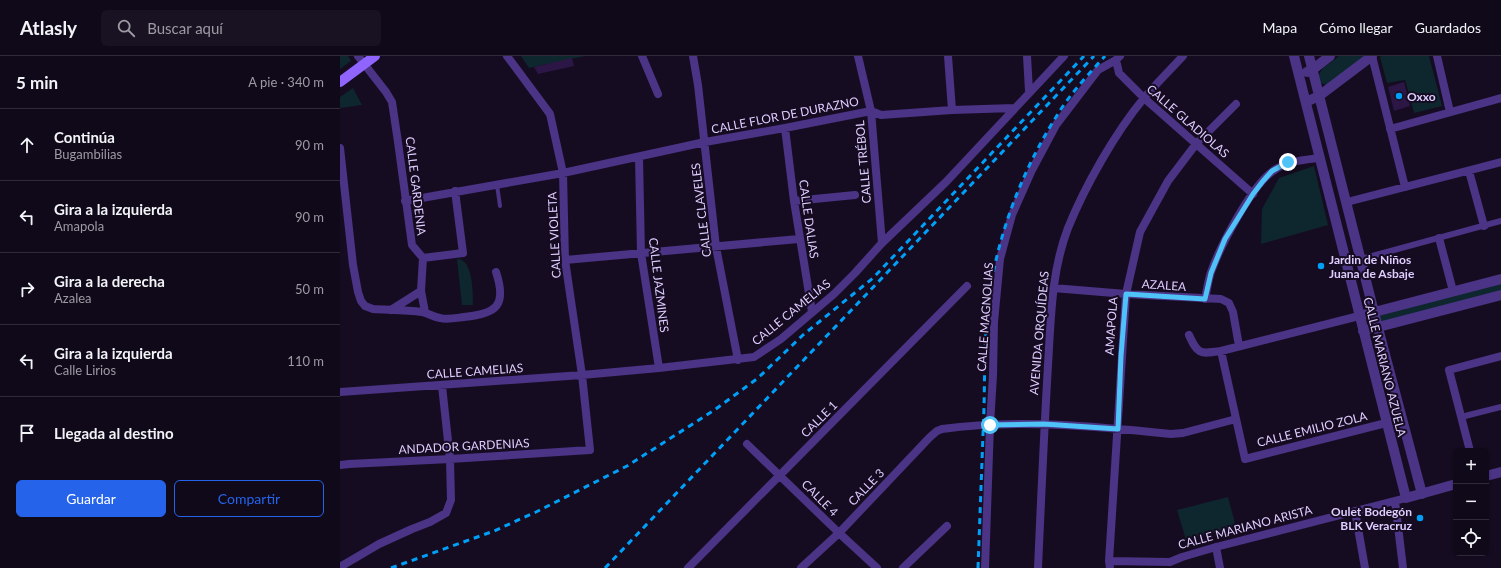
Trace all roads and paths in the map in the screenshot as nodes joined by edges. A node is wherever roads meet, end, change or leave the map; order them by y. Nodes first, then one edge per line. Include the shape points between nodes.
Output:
1 (375, 56) edge
2 (507, 56) edge
3 (642, 56) edge
4 (693, 56) edge
5 (858, 56) edge
6 (948, 56) edge
7 (1027, 56) edge
8 (1064, 56) edge
9 (1183, 56) edge
10 (1294, 56) edge
11 (1309, 56) edge
12 (1330, 56) edge
13 (1372, 56) edge
14 (1437, 56) edge
15 (1118, 58) edge
16 (361, 60) edge
17 (1312, 70) junction
18 (1299, 75) junction
19 (340, 82) edge
20 (1030, 91) junction
21 (658, 94) dead end
22 (1319, 96) junction
23 (1144, 98) junction
24 (1501, 98) edge
25 (1306, 102) junction
26 (1236, 104) dead end
27 (1014, 108) junction
28 (952, 110) junction
29 (871, 111) junction
30 (1450, 112) junction
31 (785, 128) junction
32 (1390, 129) junction
33 (705, 142) junction
34 (1196, 144) junction
35 (340, 148) edge
36 (639, 157) junction
37 (1319, 158) junction
38 (1501, 162) edge
39 (1468, 170) junction
40 (563, 173) junction
41 (497, 184) junction
42 (1405, 188) junction
43 (455, 191) junction
44 (1253, 194) junction
45 (855, 195) dead end
46 (405, 200) junction
47 (794, 201) junction
48 (1347, 202) junction
49 (500, 206) dead end
50 (1501, 221) edge
51 (1484, 226) junction
52 (1439, 238) junction
53 (800, 239) junction
54 (882, 243) junction
55 (716, 247) junction
56 (641, 253) junction
57 (423, 258) junction
58 (1361, 259) junction
59 (565, 260) junction
60 (496, 272) dead end
61 (1501, 279) edge
62 (967, 286) dead end
63 (1053, 288) junction
64 (421, 290) junction
65 (1453, 291) junction
66 (1126, 294) junction
67 (1501, 295) edge
68 (1205, 299) junction
69 (391, 310) junction
70 (425, 312) junction
71 (812, 312) junction
72 (1374, 312) junction
73 (1359, 316) junction
74 (1378, 328) junction
75 (1363, 331) junction
76 (1188, 336) dead end
77 (1239, 346) junction
78 (1221, 351) junction
79 (1501, 356) edge
80 (738, 360) junction
81 (658, 368) junction
82 (582, 375) junction
83 (442, 386) junction
84 (340, 392) edge
85 (1501, 407) edge
86 (1461, 417) junction
87 (1236, 419) junction
88 (1386, 423) junction
89 (1044, 424) junction
90 (990, 425) junction
91 (1118, 429) junction
92 (747, 444) dead end
93 (1469, 448) edge
94 (590, 450) joint
95 (450, 459) junction
96 (340, 465) edge
97 (1501, 473) edge
98 (781, 475) junction
99 (1489, 475) edge
100 (1453, 487) edge
101 (1422, 494) junction
102 (1406, 498) junction
103 (1395, 501) junction
104 (1356, 511) junction
105 (947, 526) dead end
106 (838, 533) junction
107 (1216, 547) junction
108 (1110, 564) edge
109 (340, 567) edge
110 (688, 568) edge
111 (801, 568) edge
112 (877, 568) edge
113 (903, 568) edge
114 (985, 568) edge
115 (1038, 568) edge
116 (1220, 568) edge
117 (1365, 568) edge
118 (1403, 568) edge

1 - 16 main road
2 - 40 street, CALLE VIOLETA via 550,114
3 - 21 street
4 - 33 street, CALLE CLAVELES
5 - 29 street, CALLE TRÉBOL
6 - 28 street
7 - 20 street
8 - 20 street, CALLE CAMELIAS
9 - 23 street, AVENIDA ORQUÍDEAS
10 - 18 street, CALLE MARIANO AZUELA
11 - 17 street, CALLE MARIANO AZUELA
12 - 17 street
13 - 22 street
13 - 32 street
14 - 30 street
15 - 23 street, CALLE GLADIOLAS via 1118,73
15 - 90 street, CALLE MAGNOLIAS via 1098,70 1056,125 1012,215 1000,259 994,322
16 - 19 main road
16 - 46 street, CALLE GARDENIA via 392,102
17 - 18 street
17 - 22 street, CALLE MARIANO AZUELA
18 - 25 street, CALLE MARIANO AZUELA
20 - 27 street, CALLE CAMELIAS
22 - 25 street
22 - 48 street, CALLE MARIANO AZUELA
23 - 34 street, CALLE GLADIOLAS
23 - 63 street, AVENIDA ORQUÍDEAS via 1116,136 1081,200 1068,229
24 - 30 street
25 - 37 street, CALLE MARIANO AZUELA
26 - 34 street, AMAPOLA
27 - 28 street, CALLE FLOR DE DURAZNO
27 - 54 street, CALLE CAMELIAS via 946,182
28 - 29 street, CALLE FLOR DE DURAZNO via 881,115
29 - 31 street, CALLE FLOR DE DURAZNO
29 - 54 street, CALLE TRÉBOL
30 - 32 street
31 - 33 street, CALLE FLOR DE DURAZNO
31 - 47 street, CALLE DALIAS
32 - 42 street
33 - 36 street, CALLE FLOR DE DURAZNO
33 - 55 street, CALLE CLAVELES
34 - 44 street, CALLE GLADIOLAS
34 - 66 street, AMAPOLA via 1168,181 1140,232
35 - 69 street via 358,292 365,306
36 - 40 street, CALLE FLOR DE DURAZNO
36 - 56 street, CALLE JAZMINES
37 - 44 street via 1288,162 1272,171
37 - 73 street, CALLE MARIANO AZUELA
38 - 39 street
39 - 42 street
39 - 51 street
40 - 41 street, CALLE FLOR DE DURAZNO
40 - 59 street, CALLE VIOLETA
41 - 43 street, CALLE FLOR DE DURAZNO
41 - 49 lane
42 - 48 street
43 - 46 street, CALLE FLOR DE DURAZNO
43 - 57 street via 463,253
44 - 68 street via 1225,239 1211,273
45 - 47 street
46 - 57 street, CALLE GARDENIA via 412,245
47 - 53 street, CALLE DALIAS
48 - 58 street, CALLE MARIANO AZUELA
50 - 51 street
51 - 52 street
52 - 58 street
52 - 65 street
53 - 55 street
53 - 71 street, CALLE DALIAS
54 - 71 street, CALLE CAMELIAS via 834,294
55 - 56 street
55 - 80 street, CALLE CLAVELES
56 - 59 street
56 - 81 street, CALLE JAZMINES
57 - 64 street
58 - 72 street, CALLE MARIANO AZUELA
59 - 82 street, CALLE VIOLETA
60 - 70 street via 499,280 499,302 496,308 484,314 442,319
61 - 65 street
62 - 98 street, CALLE 1
63 - 66 street, AZALEA
63 - 89 street, AVENIDA ORQUÍDEAS
64 - 69 street
64 - 70 street
65 - 72 street
66 - 68 street, AZALEA
66 - 91 street, AMAPOLA
67 - 74 street
68 - 77 street, AZALEA via 1229,303
69 - 70 street
71 - 80 street, CALLE CAMELIAS via 770,348 754,357
72 - 73 street
72 - 74 street, CALLE MARIANO AZUELA
73 - 75 street, CALLE MARIANO AZUELA
73 - 77 street
74 - 75 street
74 - 101 street, CALLE MARIANO AZUELA
75 - 88 street, CALLE MARIANO AZUELA
76 - 78 street via 1195,348 1204,353
77 - 78 street
78 - 87 street
79 - 86 street via 1449,370
80 - 81 street, CALLE CAMELIAS
81 - 82 street, CALLE CAMELIAS
82 - 83 street, CALLE CAMELIAS
82 - 94 street, CALLE VIOLETA
83 - 84 street, CALLE CAMELIAS
83 - 95 street
85 - 86 street
86 - 93 street
87 - 88 street, CALLE EMILIO ZOLA via 1245,459
87 - 91 street, CALLE 3 via 1183,433
88 - 102 street, CALLE MARIANO AZUELA
89 - 90 street, CALLE 3
89 - 91 street, CALLE 3
89 - 115 street, AVENIDA ORQUÍDEAS
90 - 106 street, CALLE 3 via 937,431
90 - 114 street, CALLE MAGNOLIAS
91 - 108 street, AMAPOLA
92 - 98 street, CALLE 4
94 - 95 street, ANDADOR GARDENIAS
95 - 96 street, ANDADOR GARDENIAS
95 - 109 street via 451,500 446,513 440,518 379,544
97 - 99 street
98 - 106 street, CALLE 4
98 - 110 street, CALLE 1
100 - 101 street, CALLE MARIANO ARISTA
101 - 102 street, CALLE MARIANO ARISTA
102 - 103 street, CALLE MARIANO ARISTA
103 - 104 street, CALLE MARIANO ARISTA
103 - 118 street
104 - 107 street, CALLE MARIANO ARISTA
104 - 117 street
105 - 113 street
106 - 111 street, CALLE 3
106 - 112 street, CALLE 4
107 - 108 street, CALLE MARIANO ARISTA via 1170,562
107 - 116 street

